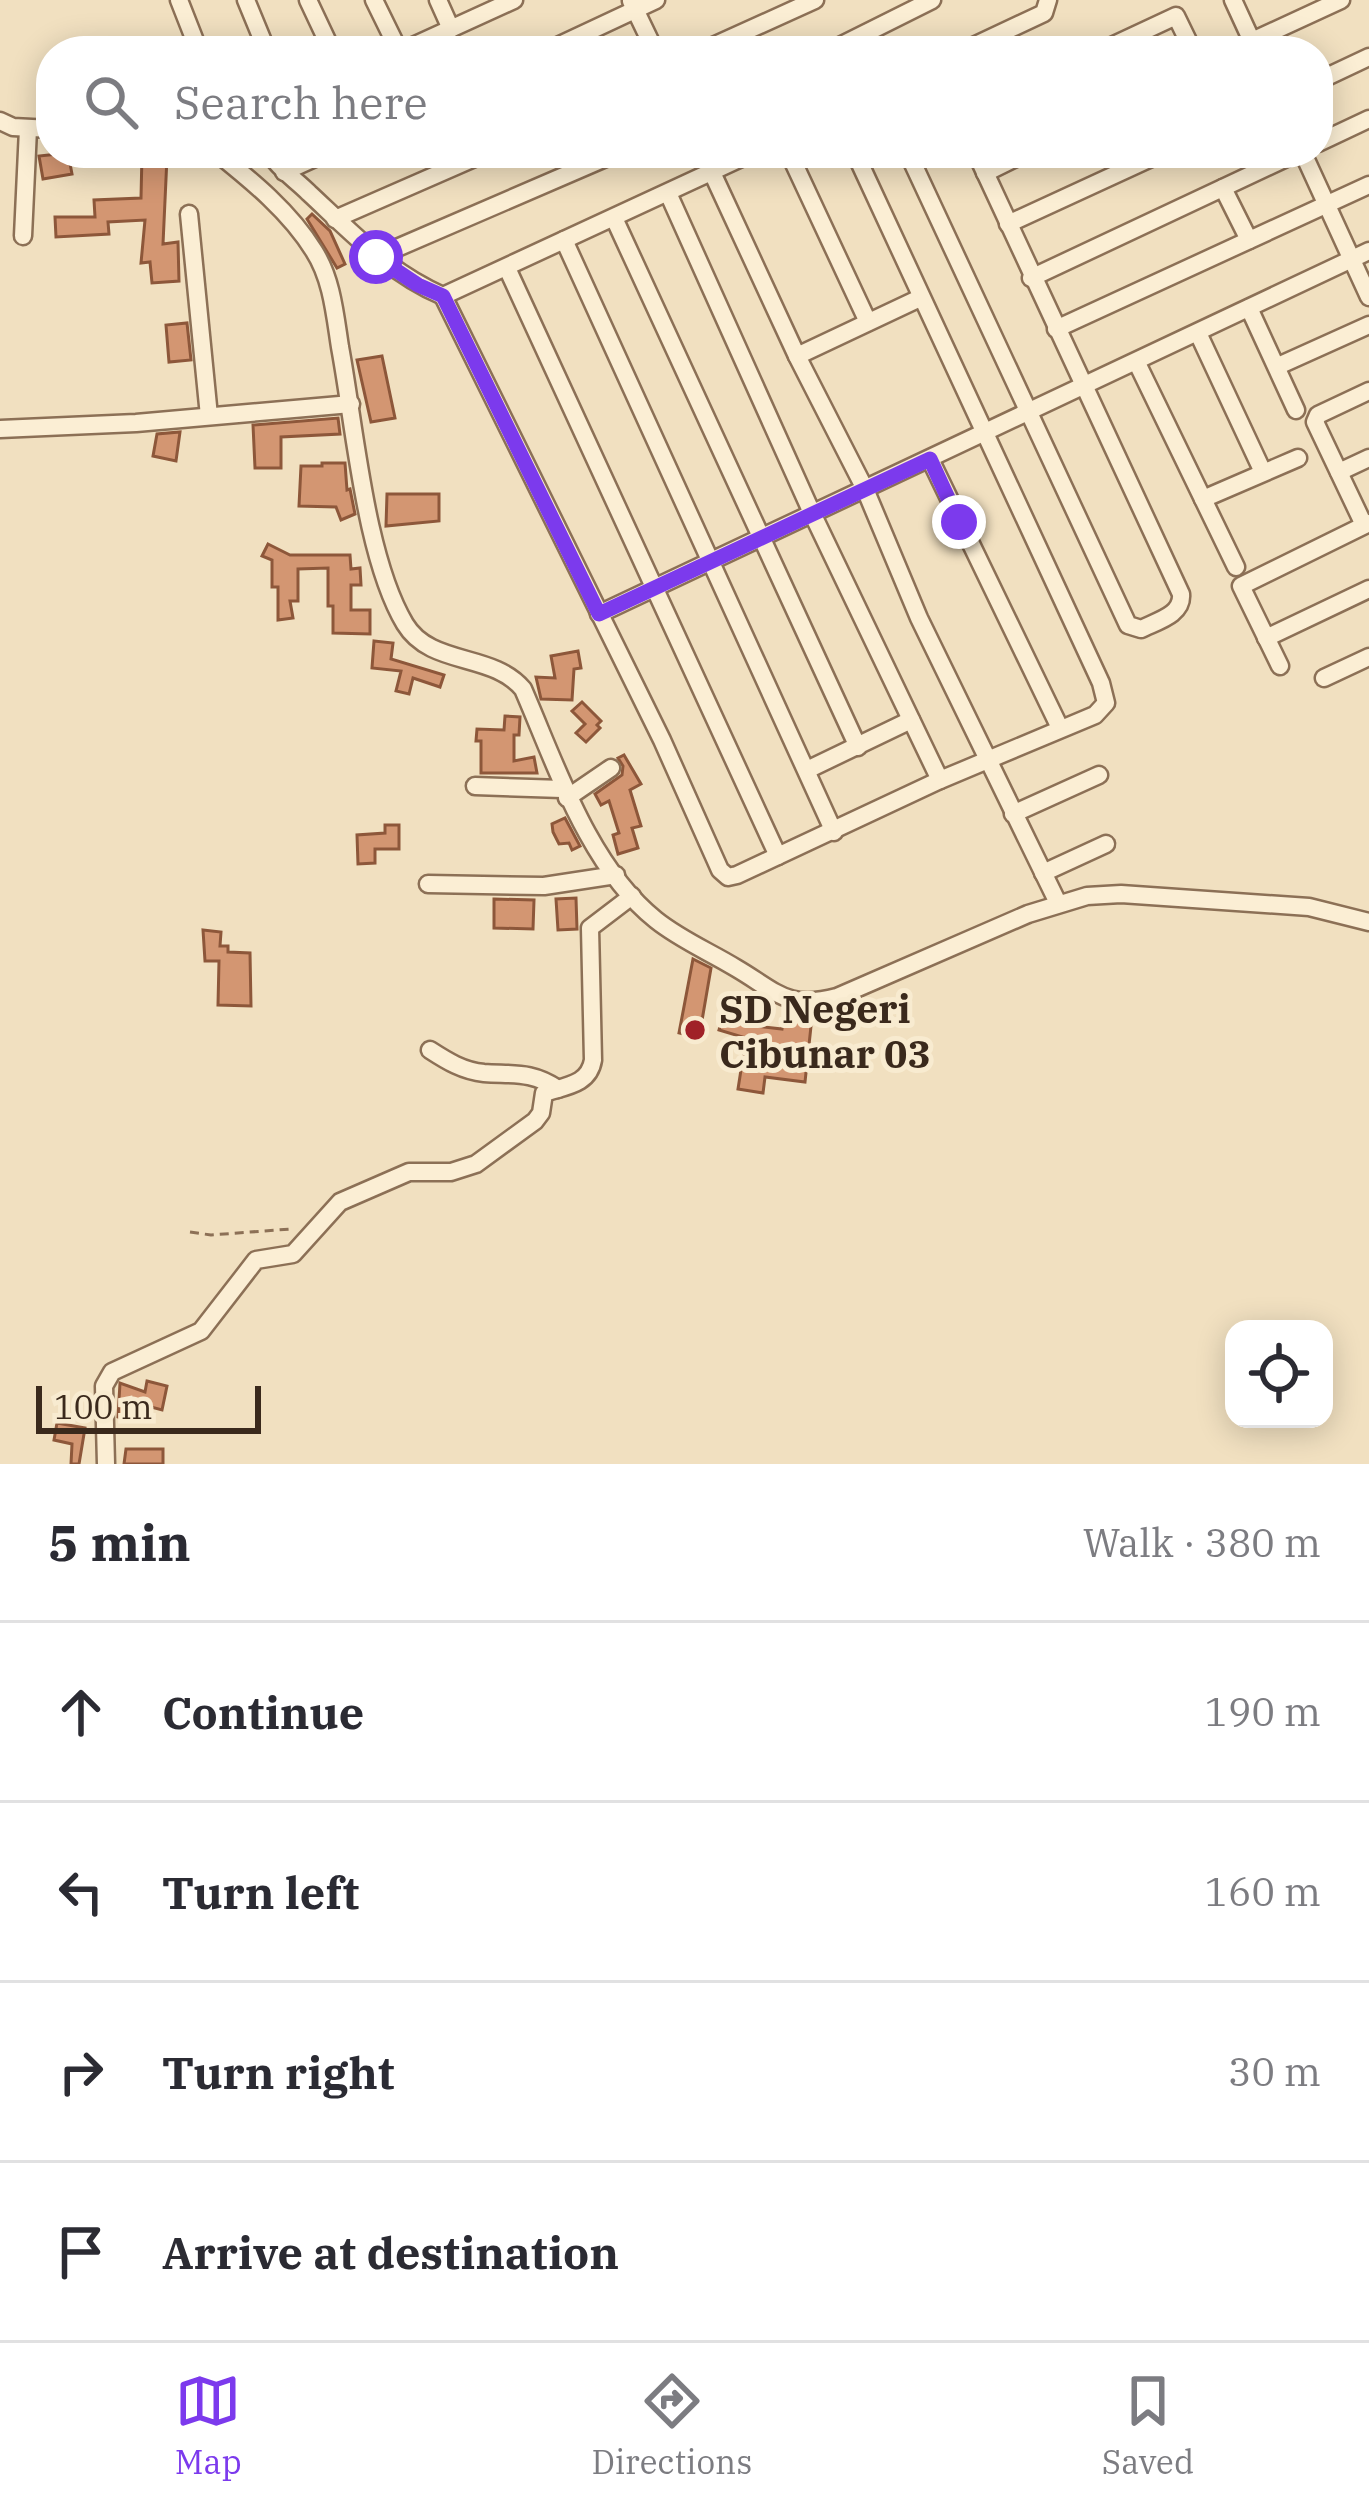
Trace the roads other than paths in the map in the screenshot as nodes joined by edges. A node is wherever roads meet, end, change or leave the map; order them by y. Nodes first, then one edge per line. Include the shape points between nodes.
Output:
1 (179, 0) edge
2 (246, 0) edge
3 (308, 0) edge
4 (374, 0) edge
5 (438, 0) edge
6 (656, 0) edge
7 (815, 0) edge
8 (932, 0) edge
9 (1048, 0) edge
10 (1233, 0) edge
11 (1341, 0) edge
12 (509, 1) edge
13 (633, 5) edge
14 (451, 29) junction
15 (193, 36) edge
16 (261, 36) edge
17 (325, 36) edge
18 (392, 36) edge
19 (435, 36) edge
20 (576, 36) edge
21 (648, 36) edge
22 (735, 36) edge
23 (860, 36) edge
24 (995, 36) edge
25 (1135, 36) edge
26 (1186, 36) edge
27 (1249, 36) edge
28 (1273, 36) edge
29 (1369, 57) edge
30 (1333, 74) edge
31 (1369, 119) edge
32 (0, 121) edge
33 (28, 129) junction
34 (36, 129) edge
35 (1333, 136) edge
36 (235, 168) edge
37 (281, 168) edge
38 (293, 168) edge
39 (452, 168) edge
40 (582, 168) edge
41 (710, 168) edge
42 (722, 168) edge
43 (796, 168) edge
44 (862, 168) edge
45 (915, 168) edge
46 (983, 168) edge
47 (995, 168) edge
48 (1129, 168) edge
49 (1267, 168) edge
50 (1308, 168) edge
51 (284, 172) junction
52 (712, 173) junction
53 (985, 173) junction
54 (1369, 185) edge
55 (1222, 188) junction
56 (668, 194) junction
57 (1327, 205) junction
58 (189, 214) dead end
59 (614, 218) junction
60 (335, 219) junction
61 (1008, 224) junction
62 (23, 236) dead end
63 (565, 240) junction
64 (1249, 240) junction
65 (1360, 255) edge
66 (376, 257) junction
67 (507, 268) junction
68 (1031, 278) junction
69 (443, 296) junction
70 (1369, 297) edge
71 (920, 298) junction
72 (1249, 308) junction
73 (868, 322) junction
74 (1369, 325) edge
75 (1056, 328) junction
76 (1198, 333) junction
77 (797, 356) junction
78 (1137, 363) junction
79 (1278, 366) junction
80 (1083, 387) junction
81 (1369, 391) edge
82 (351, 404) junction
83 (1296, 410) dead end
84 (1030, 413) junction
85 (209, 416) junction
86 (0, 429) edge
87 (985, 434) junction
88 (1298, 458) dead end
89 (1369, 458) edge
90 (930, 459) junction
91 (1263, 472) junction
92 (1339, 472) junction
93 (866, 489) junction
94 (1203, 499) junction
95 (812, 513) junction
96 (1367, 524) edge
97 (762, 535) junction
98 (709, 562) junction
99 (1235, 567) dead end
100 (656, 587) junction
101 (1369, 589) edge
102 (599, 614) junction
103 (1266, 638) junction
104 (1369, 657) edge
105 (1280, 666) dead end
106 (1324, 677) dead end
107 (911, 720) junction
108 (1060, 728) junction
109 (858, 747) junction
110 (989, 760) junction
111 (611, 768) dead end
112 (807, 770) junction
113 (1099, 775) dead end
114 (940, 780) junction
115 (475, 786) dead end
116 (564, 793) junction
117 (1013, 814) junction
118 (834, 832) junction
119 (1106, 844) dead end
120 (778, 856) junction
121 (1042, 873) junction
122 (616, 874) junction
123 (428, 884) dead end
124 (632, 896) junction
125 (1058, 903) junction
126 (1369, 922) edge
127 (430, 1050) dead end
128 (558, 1089) junction
129 (106, 1464) edge

1 - 15 street
2 - 16 street
3 - 17 street
4 - 18 street
5 - 14 street
6 - 13 street
7 - 22 street
8 - 23 street
9 - 24 street via 1043,14
10 - 27 street
11 - 28 street
12 - 14 street
13 - 20 street
13 - 21 street
14 - 19 street
25 - 26 street via 1176,16
29 - 30 street
31 - 35 street
32 - 33 street
33 - 34 street
33 - 62 street
36 - 82 street via 314,251 331,293
37 - 51 street
38 - 51 street
39 - 60 street
40 - 66 street
41 - 52 street
42 - 52 street
43 - 73 street
44 - 71 street
45 - 84 street
46 - 53 street
47 - 53 street
48 - 61 street
49 - 55 street
50 - 57 street
51 - 60 street
52 - 56 street
52 - 77 street
53 - 61 street
54 - 57 street
55 - 64 street
55 - 68 street
56 - 59 street
56 - 95 street
57 - 64 street
57 - 65 street
58 - 85 street
59 - 63 street
59 - 97 street
60 - 66 street
61 - 68 street
63 - 67 street
63 - 98 street
64 - 75 street
65 - 70 street
65 - 72 street
66 - 69 street
67 - 69 street
67 - 100 street
68 - 75 street
69 - 102 street
71 - 73 street
71 - 87 street
72 - 76 street
72 - 79 street
73 - 77 street
74 - 79 street
75 - 80 street
76 - 78 street
76 - 91 street
77 - 93 street
78 - 80 street
78 - 94 street
79 - 83 street
80 - 84 street
80 - 84 street via 1181,594 1177,611 1141,629 1128,625
81 - 92 street via 1318,415
82 - 85 street
82 - 116 street via 376,547 404,622 437,651 513,677
84 - 87 street
85 - 86 street
87 - 90 street
87 - 108 street via 1106,694 1095,715
88 - 91 street
89 - 92 street
90 - 93 street
90 - 108 street
91 - 94 street
92 - 96 street
93 - 95 street
93 - 110 street
94 - 99 street
95 - 97 street
95 - 107 street
96 - 103 street via 1241,586
97 - 98 street
97 - 109 street
98 - 100 street
98 - 112 street
100 - 102 street
100 - 120 street
101 - 103 street
102 - 120 street via 722,874
103 - 105 street
104 - 106 street
107 - 109 street
107 - 114 street
108 - 110 street
109 - 112 street
110 - 114 street
110 - 117 street
111 - 116 street
112 - 118 street
113 - 117 street
114 - 118 street
115 - 116 street
116 - 122 street
117 - 121 street
118 - 120 street
119 - 121 street
121 - 125 street
122 - 123 street via 544,886
122 - 124 street
124 - 125 street via 688,942 776,995 805,1003 837,997
124 - 128 street via 590,928 592,1068
125 - 126 street via 1121,894 1190,898 1329,910
127 - 128 street via 459,1067 524,1072
128 - 129 street via 544,1094 535,1121 476,1165 410,1172 340,1202 292,1255 256,1260 201,1331 107,1378

